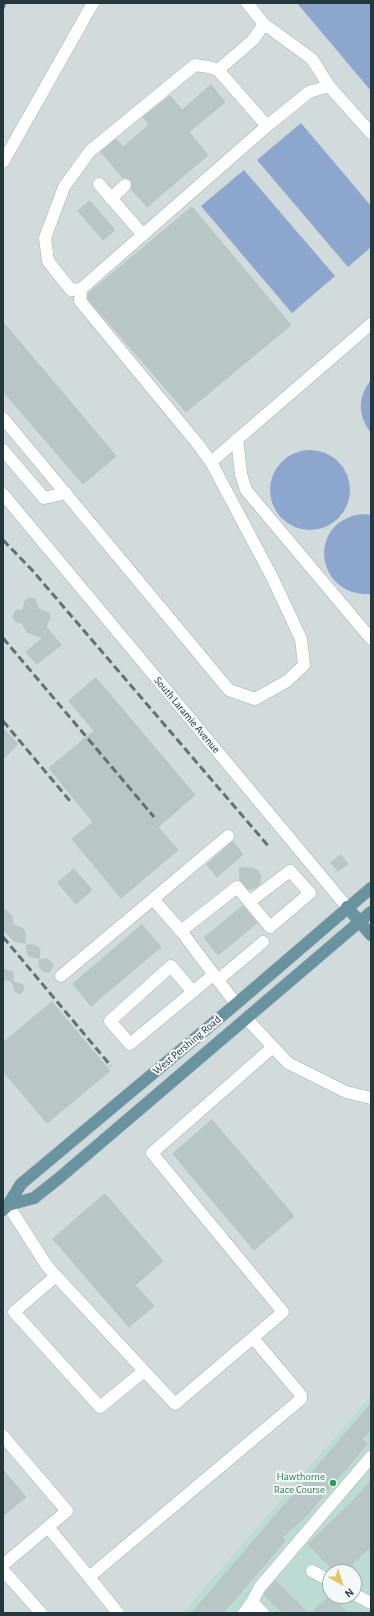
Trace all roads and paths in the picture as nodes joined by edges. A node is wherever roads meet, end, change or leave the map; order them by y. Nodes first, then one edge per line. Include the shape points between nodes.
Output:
1 (93, 3) edge
2 (247, 3) edge
3 (264, 24) junction
4 (218, 70) junction
5 (329, 86) junction
6 (267, 126) junction
7 (371, 133) edge
8 (3, 162) edge
9 (99, 184) dead end
10 (125, 185) dead end
11 (112, 199) junction
12 (143, 235) junction
13 (77, 293) junction
14 (371, 324) edge
15 (5, 425) edge
16 (238, 439) junction
17 (3, 450) edge
18 (211, 462) junction
19 (66, 493) junction
20 (3, 494) edge
21 (371, 639) edge
22 (228, 836) dead end
23 (371, 888) edge
24 (153, 899) junction
25 (249, 902) junction
26 (347, 907) junction
27 (371, 912) edge
28 (360, 921) junction
29 (181, 931) junction
30 (371, 935) edge
31 (263, 942) dead end
32 (61, 976) dead end
33 (216, 978) junction
34 (193, 992) junction
35 (236, 1004) junction
36 (247, 1018) junction
37 (273, 1047) junction
38 (371, 1098) edge
39 (6, 1207) edge
40 (56, 1276) junction
41 (253, 1338) junction
42 (144, 1371) junction
43 (3, 1436) edge
44 (371, 1457) edge
45 (48, 1527) junction
46 (3, 1565) edge
47 (3, 1570) edge
48 (312, 1571) dead end
49 (89, 1577) junction
50 (322, 1577) edge
51 (362, 1598) edge
52 (252, 1602) junction
53 (371, 1603) edge
54 (41, 1613) edge
55 (118, 1613) edge
56 (244, 1613) edge
57 (263, 1613) edge

1 - 8 street
2 - 3 street
3 - 4 street via 253,40
3 - 5 street via 312,59
4 - 6 street
4 - 13 street via 195,64 90,151 64,187 46,238 48,261
5 - 6 street via 309,92
5 - 7 street
6 - 12 street
9 - 11 street
10 - 11 street
11 - 12 street
12 - 13 street
13 - 18 street
14 - 16 street
15 - 19 street
16 - 18 street
16 - 21 street via 241,474 246,490
17 - 19 street via 44,498
18 - 19 street via 272,577 301,639 304,665 287,681 255,699 229,690
20 - 26 street, South Laramie Avenue
22 - 24 street
23 - 26 main road, West Pershing Road
24 - 29 street
24 - 32 street
25 - 25 street via 270,927 310,893 290,871
25 - 29 street via 237,887
26 - 28 main road, South Laramie Avenue
26 - 35 main road, West Pershing Road
27 - 28 main road, West Pershing Road
28 - 30 main road, South Laramie Avenue
28 - 36 main road, West Pershing Road
29 - 33 street
31 - 33 street
33 - 34 street
33 - 35 street
34 - 34 street via 130,1044 110,1021 171,966
35 - 36 main road
35 - 39 main road, West Pershing Road via 21,1184
36 - 37 street
36 - 39 main road, West Pershing Road via 34,1198
37 - 38 street via 288,1063 346,1092
37 - 41 street via 152,1153 283,1312
39 - 40 street
40 - 42 street
40 - 42 street via 14,1312 100,1407
41 - 42 street via 175,1404
41 - 49 street via 301,1395 301,1399
43 - 45 street via 67,1511
44 - 52 street via 260,1587
45 - 46 street
45 - 49 street
47 - 54 street
48 - 50 street
49 - 55 street
51 - 53 street
52 - 56 street
52 - 57 street

